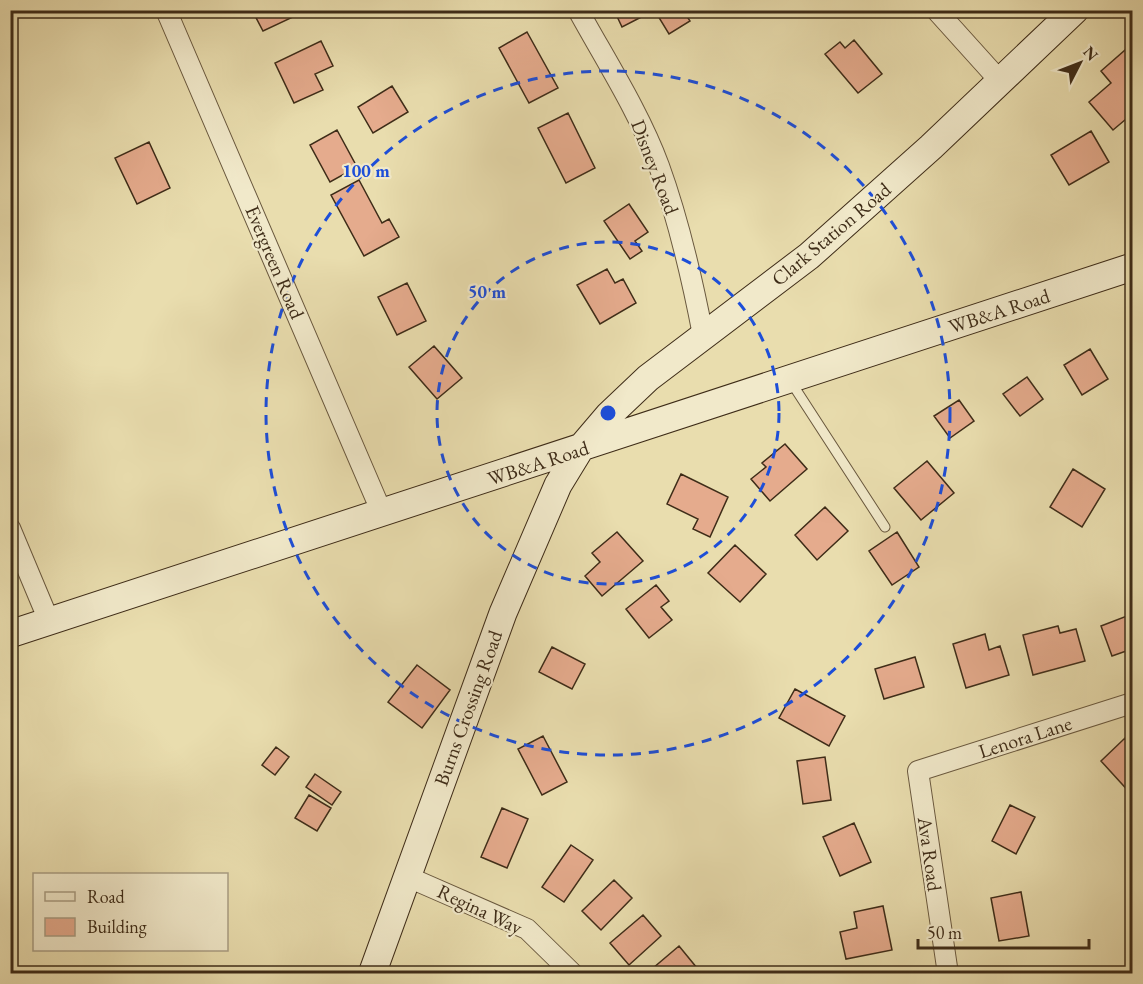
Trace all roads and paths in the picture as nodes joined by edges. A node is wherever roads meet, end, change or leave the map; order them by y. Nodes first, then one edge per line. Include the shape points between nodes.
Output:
1 (166, 10) edge
2 (578, 10) edge
3 (936, 10) edge
4 (1075, 10) edge
5 (1000, 81) junction
6 (1132, 267) edge
7 (703, 335) junction
8 (790, 380) junction
9 (580, 449) junction
10 (382, 513) junction
11 (885, 527) dead end
12 (10, 528) edge
13 (49, 621) junction
14 (10, 634) edge
15 (1132, 703) edge
16 (918, 771) joint
17 (408, 877) junction
18 (372, 974) edge
19 (573, 974) edge
20 (948, 974) edge

1 - 10 street, Evergreen Road
2 - 7 street, Disney Road via 659,165 690,266
3 - 5 street
4 - 5 street, Clark Station Road
5 - 7 street, Clark Station Road via 809,256
6 - 8 street, WB&A Road
7 - 9 street, Clark Station Road via 635,390
8 - 9 street, WB&A Road
8 - 11 lane
9 - 10 street, WB&A Road
9 - 17 street, Burns Crossing Road via 558,485 507,603
10 - 13 street, WB&A Road
12 - 13 street
13 - 14 street, WB&A Road
15 - 16 street, Lenora Lane
16 - 20 street, Ava Road
17 - 18 street, Burns Crossing Road
17 - 19 street, Regina Way via 527,929

